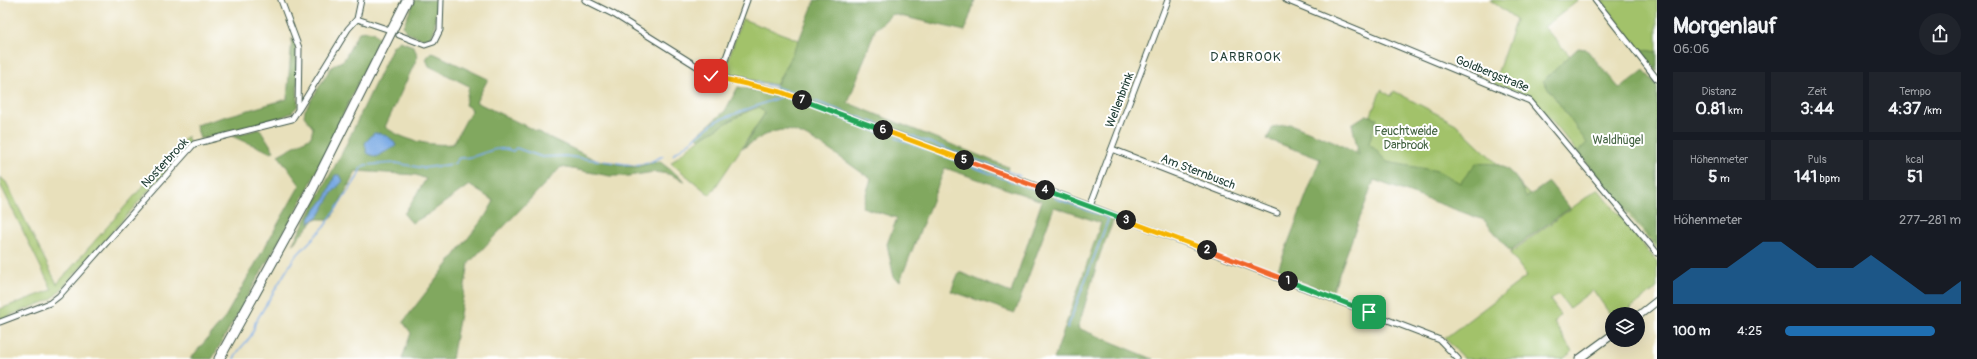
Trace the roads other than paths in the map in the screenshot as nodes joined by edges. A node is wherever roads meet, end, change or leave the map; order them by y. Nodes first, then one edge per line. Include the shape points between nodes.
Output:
1 (281, 0) edge
2 (361, 0) edge
3 (407, 0) edge
4 (441, 0) edge
5 (585, 0) edge
6 (747, 0) edge
7 (1168, 0) edge
8 (1286, 0) edge
9 (1595, 0) edge
10 (357, 19) junction
11 (387, 29) dead end
12 (399, 35) dead end
13 (719, 77) junction
14 (1657, 79) edge
15 (298, 110) junction
16 (1112, 149) junction
17 (1090, 206) junction
18 (1277, 213) dead end
19 (1657, 253) edge
20 (1657, 302) edge
21 (1645, 311) edge
22 (0, 322) edge
23 (1605, 340) edge
24 (219, 359) edge
25 (1458, 359) edge
26 (1579, 359) edge

1 - 15 street via 299,48
2 - 10 street
3 - 24 highway via 312,190
4 - 12 street via 440,30 434,42 425,45
5 - 13 street via 661,42 711,76
6 - 13 street
7 - 16 street, Wellenbrink
8 - 19 street, Goldbergstraße via 1530,101
9 - 14 street
10 - 11 street
10 - 15 street via 348,29
13 - 17 street via 781,92
15 - 22 street, Nosterbrook via 292,119 194,144 59,296 50,304
16 - 17 street, Wellenbrink
16 - 18 street, Am Sternbusch
17 - 25 street via 1423,332 1440,340
20 - 21 street
23 - 26 street

